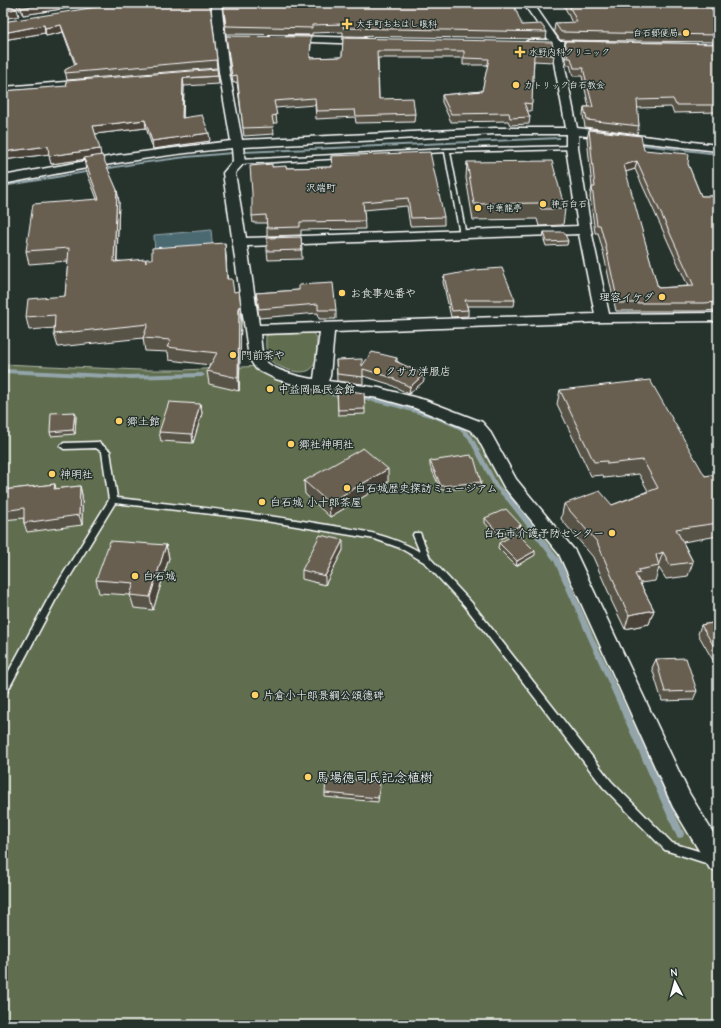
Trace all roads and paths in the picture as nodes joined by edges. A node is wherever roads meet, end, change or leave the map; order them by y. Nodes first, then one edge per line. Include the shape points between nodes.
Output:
1 (216, 3) edge
2 (528, 3) edge
3 (280, 39) edge
4 (372, 41) edge
5 (516, 43) edge
6 (556, 44) junction
7 (594, 45) edge
8 (98, 82) edge
9 (3, 90) edge
10 (572, 131) junction
11 (572, 148) junction
12 (718, 148) edge
13 (447, 151) junction
14 (238, 152) junction
15 (3, 180) edge
16 (585, 230) junction
17 (463, 235) junction
18 (240, 242) junction
19 (718, 317) edge
20 (603, 318) junction
21 (327, 328) junction
22 (252, 330) junction
23 (319, 385) junction
24 (64, 446) dead end
25 (112, 500) junction
26 (417, 535) dead end
27 (427, 560) junction
28 (3, 691) edge
29 (718, 862) edge

1 - 14 street via 223,39 220,72
2 - 6 street
3 - 4 street
5 - 6 street
6 - 7 street
6 - 10 street
8 - 9 street
10 - 11 street
10 - 12 street
10 - 14 street via 495,131
11 - 13 lane
11 - 16 street
13 - 14 lane
13 - 17 lane
14 - 15 street via 192,148 119,158
14 - 18 street via 229,173
16 - 17 street
16 - 20 street
17 - 18 street
18 - 22 street
19 - 20 street
20 - 21 street
21 - 22 street
21 - 23 street via 323,376
22 - 23 street via 256,358 261,366 281,376
23 - 29 street via 379,393 420,404 468,422 483,434 510,483 566,551 681,800
24 - 25 lane via 98,445 106,450
25 - 27 lane via 247,515 376,536 403,546
25 - 28 lane via 52,599
26 - 27 lane
27 - 29 lane via 468,604 607,784 669,847

